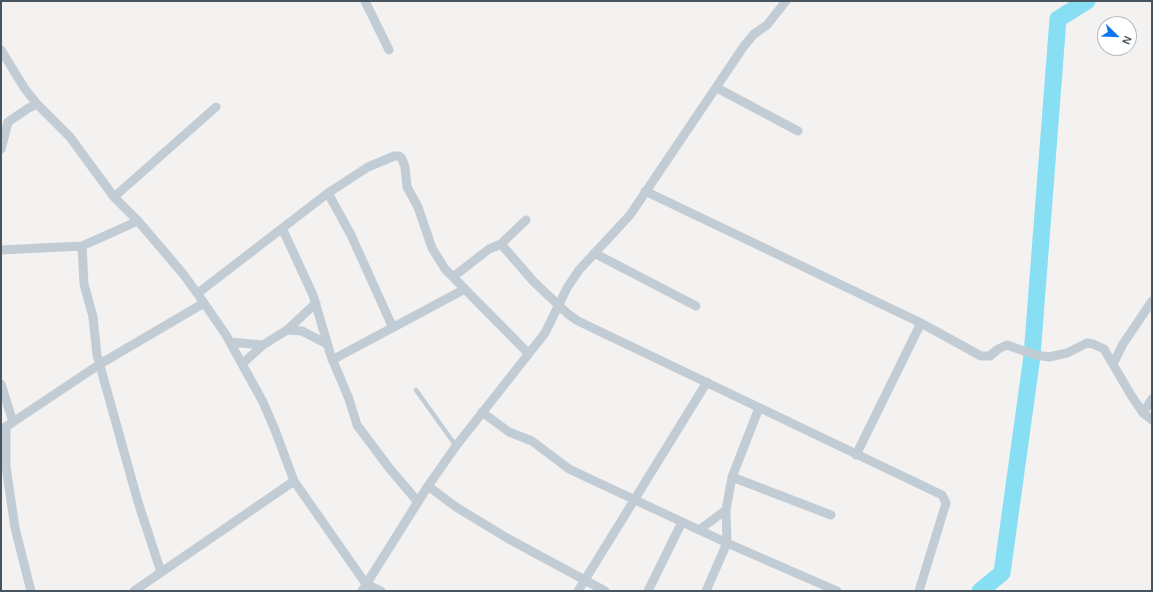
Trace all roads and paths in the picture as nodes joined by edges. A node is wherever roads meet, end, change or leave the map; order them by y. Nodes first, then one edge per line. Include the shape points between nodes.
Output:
1 (365, 1) edge
2 (786, 1) edge
3 (1, 50) edge
4 (389, 50) dead end
5 (717, 88) junction
6 (37, 104) junction
7 (216, 107) dead end
8 (798, 131) dead end
9 (1, 150) edge
10 (645, 191) junction
11 (328, 193) junction
12 (114, 196) junction
13 (526, 220) dead end
14 (138, 221) junction
15 (282, 228) junction
16 (501, 244) junction
17 (82, 246) junction
18 (1, 250) edge
19 (594, 253) junction
20 (453, 277) junction
21 (465, 290) junction
22 (198, 293) junction
23 (1152, 301) edge
24 (204, 303) junction
25 (316, 303) junction
26 (560, 305) junction
27 (696, 306) dead end
28 (922, 323) junction
29 (393, 328) junction
30 (287, 330) junction
31 (230, 342) junction
32 (327, 344) junction
33 (1123, 344) junction
34 (263, 345) junction
35 (1104, 349) junction
36 (528, 352) junction
37 (332, 360) junction
38 (100, 364) junction
39 (242, 364) junction
40 (1113, 364) junction
41 (707, 382) junction
42 (1, 384) edge
43 (416, 390) dead end
44 (1152, 399) edge
45 (759, 408) junction
46 (482, 412) junction
47 (1143, 413) junction
48 (1152, 420) edge
49 (7, 426) edge
50 (456, 446) junction
51 (3, 447) edge
52 (856, 455) junction
53 (732, 477) junction
54 (294, 481) junction
55 (428, 486) junction
56 (635, 501) junction
57 (418, 502) junction
58 (726, 510) junction
59 (831, 515) dead end
60 (682, 522) junction
61 (699, 530) junction
62 (727, 543) junction
63 (161, 572) junction
64 (585, 581) junction
65 (364, 588) edge
66 (31, 591) edge
67 (134, 591) edge
68 (381, 591) edge
69 (578, 591) edge
70 (605, 591) edge
71 (648, 591) edge
72 (706, 591) edge
73 (837, 591) edge
74 (919, 591) edge

1 - 4 street
2 - 5 street via 744,46
3 - 6 street
5 - 8 street
5 - 10 street
6 - 9 street via 8,122
6 - 12 street via 70,138
7 - 12 street
10 - 19 street via 630,215
10 - 28 street
11 - 15 street
11 - 20 street via 368,167 399,156 405,167 407,187 418,207 432,248
11 - 29 street via 351,235
12 - 14 street
13 - 16 street
14 - 17 street
14 - 22 street
15 - 22 street
15 - 25 street
16 - 20 street via 489,249
16 - 26 street via 534,282
17 - 18 street
17 - 38 street via 84,284 93,317 96,355
19 - 26 street via 568,288
19 - 27 street
20 - 21 street
21 - 29 street
21 - 36 street
22 - 24 street
23 - 33 street
24 - 31 street
24 - 38 street
25 - 30 street
25 - 32 street
26 - 36 street via 545,333
26 - 41 street via 578,321
28 - 35 street via 976,354 986,357 1007,345 1049,357 1066,353 1087,343
28 - 52 street
29 - 37 street
30 - 32 street via 302,331
30 - 34 street
31 - 34 street
31 - 39 street
32 - 37 street
33 - 35 street
33 - 40 street
34 - 39 street
35 - 40 street
36 - 46 street
37 - 57 street via 357,425
38 - 49 street
38 - 63 street via 138,502
39 - 54 street via 275,430
40 - 47 street
41 - 45 street
41 - 56 street
42 - 49 street
43 - 50 lane
44 - 47 street
45 - 52 street
45 - 53 street
46 - 50 street
46 - 56 street via 509,432 532,442 569,469
47 - 48 street
49 - 51 street
50 - 55 street
51 - 66 street via 16,528
52 - 74 street via 945,498 946,503
53 - 58 street
53 - 59 street
54 - 63 street
54 - 65 street
55 - 57 street
55 - 64 street via 456,507 507,538
56 - 60 street
56 - 64 street
57 - 65 street
58 - 61 street
58 - 62 street
60 - 61 street
60 - 71 street
61 - 62 street
62 - 72 street
62 - 73 street
63 - 67 street
64 - 69 street
64 - 70 street
65 - 68 street

